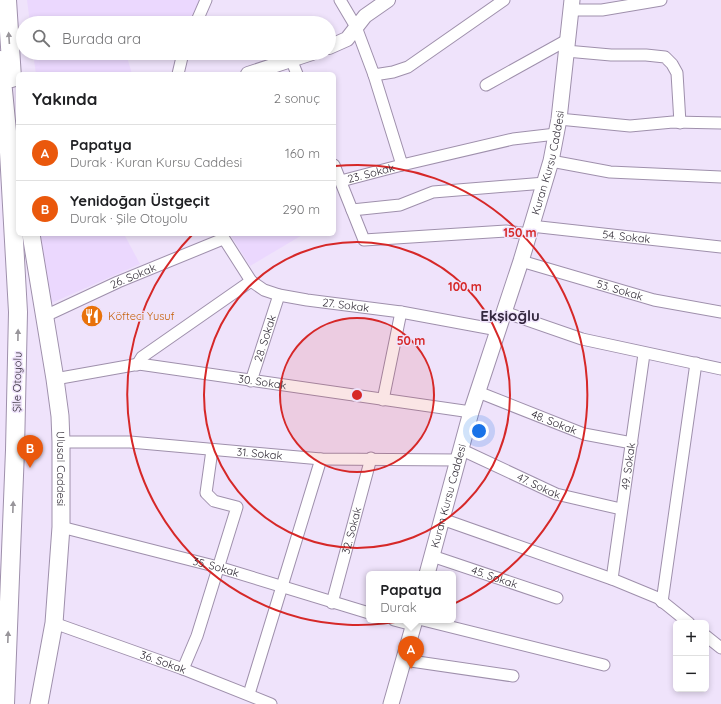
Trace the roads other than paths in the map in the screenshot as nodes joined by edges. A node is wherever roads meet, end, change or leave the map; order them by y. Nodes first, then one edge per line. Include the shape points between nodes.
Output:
1 (6, 0) edge
2 (206, 0) edge
3 (340, 0) edge
4 (388, 0) edge
5 (504, 0) edge
6 (660, 0) edge
7 (571, 5) edge
8 (199, 16) edge
9 (356, 27) junction
10 (336, 44) edge
11 (566, 46) junction
12 (0, 60) edge
13 (181, 60) edge
14 (291, 60) joint
15 (178, 72) edge
16 (254, 72) edge
17 (296, 72) edge
18 (374, 75) junction
19 (486, 84) dead end
20 (559, 119) junction
21 (680, 123) junction
22 (721, 123) edge
23 (16, 124) edge
24 (556, 134) junction
25 (551, 161) junction
26 (402, 165) junction
27 (336, 170) edge
28 (721, 177) edge
29 (341, 181) junction
30 (545, 183) junction
31 (352, 210) junction
32 (530, 230) junction
33 (19, 236) edge
34 (31, 236) edge
35 (222, 236) edge
36 (721, 247) edge
37 (521, 261) junction
38 (251, 281) junction
39 (280, 295) junction
40 (18, 312) junction
41 (401, 312) junction
42 (504, 312) junction
43 (721, 312) edge
44 (43, 317) junction
45 (498, 330) junction
46 (644, 354) junction
47 (696, 363) junction
48 (137, 365) junction
49 (721, 369) edge
50 (55, 379) junction
51 (251, 381) junction
52 (478, 392) junction
53 (383, 400) junction
54 (471, 412) junction
55 (61, 442) junction
56 (632, 443) junction
57 (212, 450) junction
58 (459, 454) junction
59 (371, 458) junction
60 (321, 459) junction
61 (621, 509) junction
62 (442, 519) junction
63 (61, 527) junction
64 (432, 556) junction
65 (218, 567) junction
66 (428, 571) edge
67 (612, 579) junction
68 (283, 587) junction
69 (557, 598) dead end
70 (662, 602) junction
71 (332, 603) junction
72 (366, 612) edge
73 (685, 620) edge
74 (54, 623) junction
75 (417, 623) edge
76 (421, 623) edge
77 (709, 638) edge
78 (721, 648) edge
79 (404, 660) junction
80 (604, 665) dead end
81 (183, 669) junction
82 (513, 676) dead end
83 (249, 694) junction
84 (5, 704) edge
85 (39, 704) edge
86 (272, 704) edge
87 (391, 704) edge

23 -> 1 highway
2 - 8 street
3 - 9 street
4 - 9 street via 365,16
5 - 18 street via 408,66
6 - 7 street via 602,10
7 - 11 main road, Kuran Kursu Caddesi
9 - 10 street via 347,39
9 - 18 street
11 - 19 street
11 - 20 main road, Kuran Kursu Caddesi
11 - 21 street via 611,55 665,57 677,73
12 - 40 highway, Şile Otoyolu via 9,152
13 - 15 street
14 - 16 street
14 - 17 street
18 - 26 street
20 - 21 street via 630,126
20 - 24 main road, Kuran Kursu Caddesi
21 - 22 street
24 - 25 main road, Kuran Kursu Caddesi
24 - 26 street, 23. Sokak via 514,139
25 - 28 street via 610,172
25 - 30 main road, Kuran Kursu Caddesi
26 - 29 street, 23. Sokak
27 - 29 street
29 - 31 street
30 - 31 street via 433,192 400,205
30 - 32 main road, Kuran Kursu Caddesi
31 - 32 street, 54. Sokak via 364,240
32 - 36 street, 54. Sokak
32 - 37 main road, Kuran Kursu Caddesi
33 - 40 highway
34 - 44 main road, Ulusal Caddesi
35 - 38 street, 27. Sokak
35 - 44 street, 26. Sokak
37 - 42 main road, Kuran Kursu Caddesi
37 - 43 street, 53. Sokak via 654,300
38 - 39 street, 27. Sokak via 264,290
38 - 48 street via 142,357
39 - 41 street, 27. Sokak
39 - 51 street, 28. Sokak
84 -> 40 highway, Şile Otoyolu
41 - 45 street, 27. Sokak
41 - 53 street
42 - 45 main road, Kuran Kursu Caddesi
42 - 46 street via 582,339
44 - 50 main road, Ulusal Caddesi
45 - 52 main road, Kuran Kursu Caddesi
46 - 47 street
46 - 56 street, 49. Sokak
47 - 49 street
47 - 70 street
48 - 50 street, 30. Sokak
48 - 51 street, 30. Sokak
50 - 55 main road, Ulusal Caddesi
51 - 53 street, 30. Sokak
52 - 54 main road, Kuran Kursu Caddesi
52 - 56 street, 48. Sokak via 584,434
53 - 54 street, 30. Sokak
54 - 58 main road, Kuran Kursu Caddesi
55 - 57 street, 31. Sokak via 130,442
55 - 63 main road, Ulusal Caddesi
56 - 61 street, 49. Sokak
57 - 60 street, 31. Sokak
57 - 65 street via 206,493 214,501 237,507
58 - 59 street, 31. Sokak
58 - 61 street, 47. Sokak via 556,494
58 - 62 main road, Kuran Kursu Caddesi
59 - 60 street, 31. Sokak
59 - 71 street, 32. Sokak
60 - 68 street
61 - 67 street, 49. Sokak
62 - 64 main road, Kuran Kursu Caddesi
62 - 67 street
63 - 65 street, 35. Sokak
63 - 74 main road, Ulusal Caddesi
64 - 66 main road, Kuran Kursu Caddesi
64 - 69 street, 45. Sokak
65 - 68 street, 35. Sokak
65 - 81 street
67 - 70 street
68 - 71 street, 35. Sokak
68 - 83 street
70 - 73 street
71 - 72 street, 35. Sokak
74 - 81 street, 36. Sokak
74 - 85 main road, Ulusal Caddesi
75 - 79 main road
76 - 80 street
77 - 78 street
79 - 82 street
79 - 87 main road
81 - 83 street, 36. Sokak
83 - 86 street, 36. Sokak

